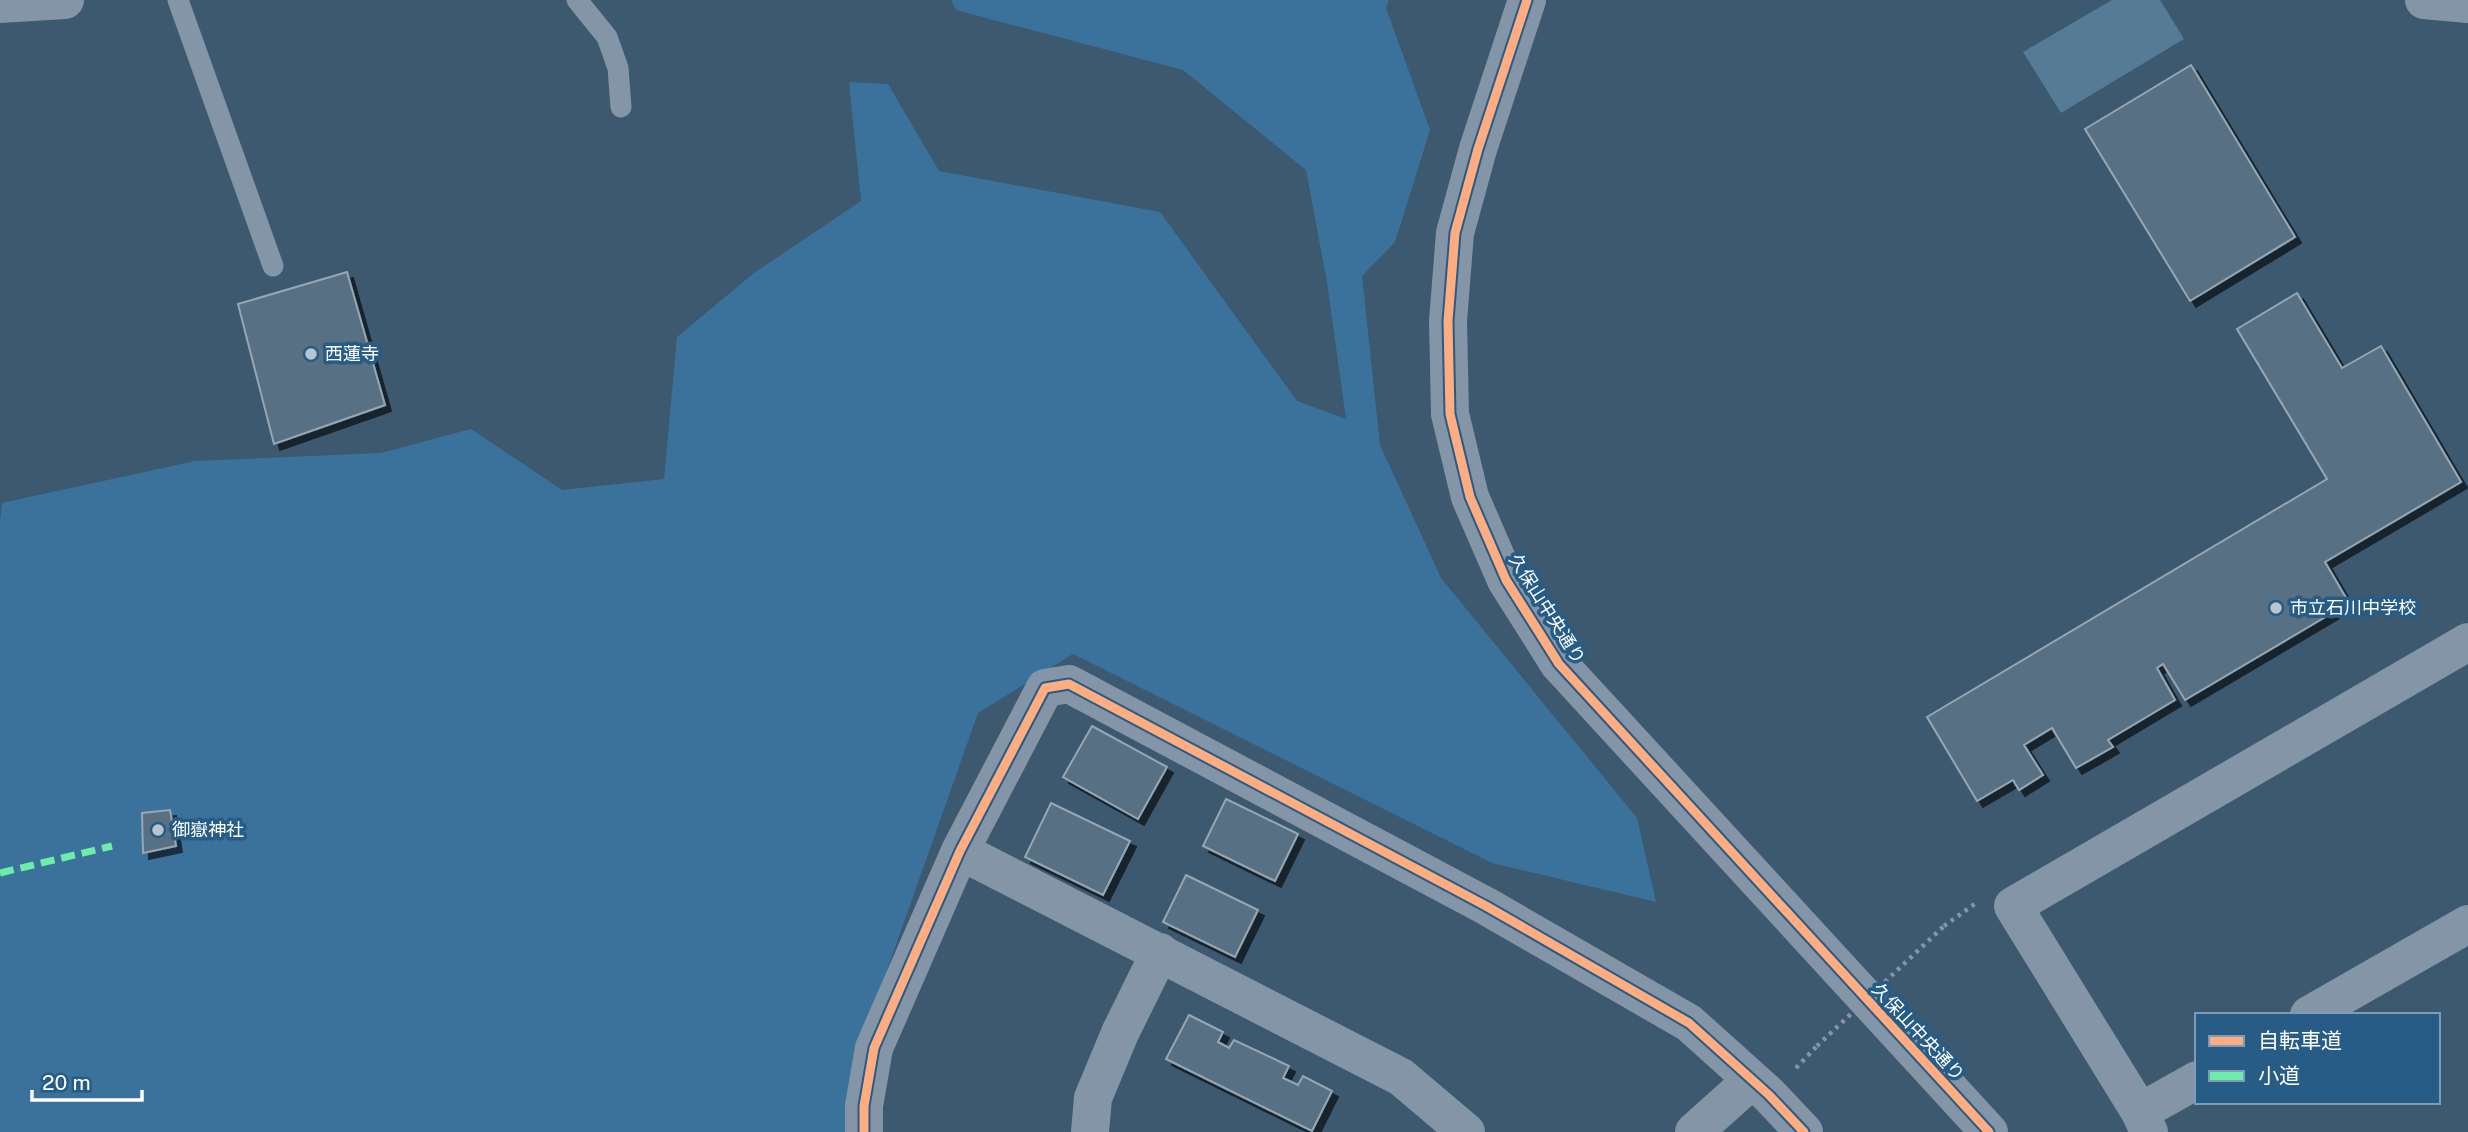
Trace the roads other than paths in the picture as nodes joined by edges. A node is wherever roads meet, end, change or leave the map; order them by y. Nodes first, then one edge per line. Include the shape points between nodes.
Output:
1 (65, 0) edge
2 (178, 0) edge
3 (577, 0) edge
4 (1527, 0) edge
5 (2424, 0) edge
6 (0, 4) edge
7 (2468, 4) edge
8 (621, 107) dead end
9 (273, 266) dead end
10 (2468, 642) edge
11 (961, 851) junction
12 (2468, 924) edge
13 (1160, 952) junction
14 (2312, 1013) edge
15 (1752, 1080) junction
16 (2195, 1082) edge
17 (2144, 1122) edge
18 (864, 1132) edge
19 (1090, 1132) edge
20 (1466, 1132) edge
21 (1694, 1132) edge
22 (1804, 1132) edge
23 (1989, 1132) edge

1 - 6 street
2 - 9 lane
3 - 8 lane via 607,37 618,68
4 - 23 street, 久保山中央通り via 1455,233 1448,321 1451,414 1470,497 1506,580 1559,664
5 - 7 street
10 - 17 street via 2013,906
11 - 13 street
11 - 15 street via 1045,688 1069,684 1486,906 1665,1009 1689,1023
11 - 18 street via 874,1048
12 - 14 street
13 - 19 street via 1093,1098
13 - 20 street via 1401,1076
15 - 21 street
15 - 22 street
16 - 17 street

